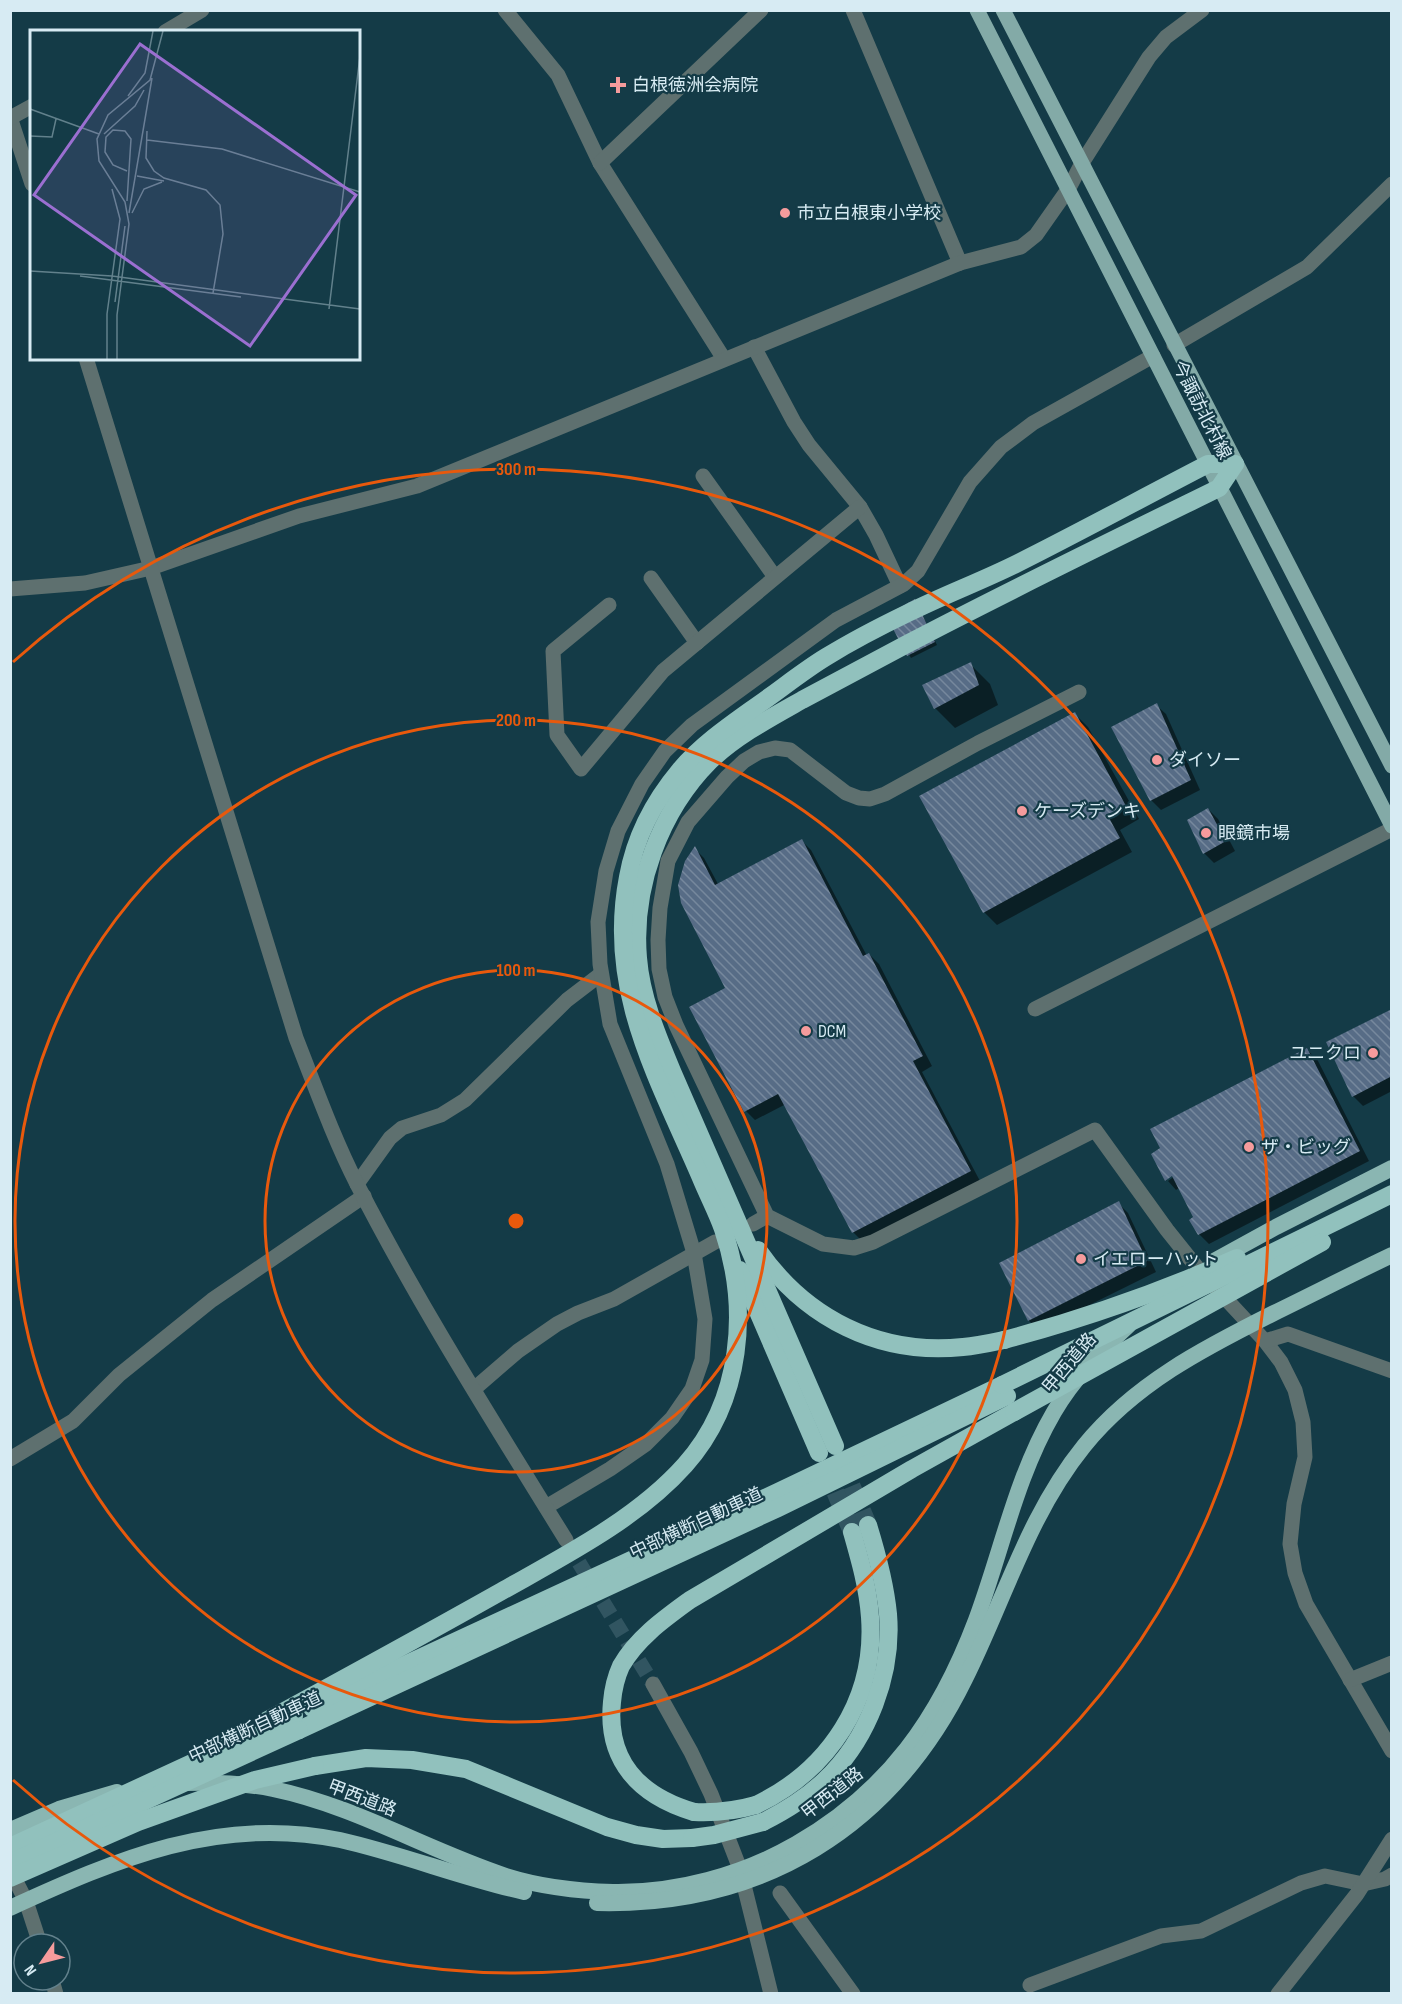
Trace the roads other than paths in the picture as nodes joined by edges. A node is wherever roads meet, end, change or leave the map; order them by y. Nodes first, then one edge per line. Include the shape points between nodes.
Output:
1 (202, 10) edge
2 (505, 10) edge
3 (761, 10) edge
4 (853, 10) edge
5 (977, 10) edge
6 (1003, 10) edge
7 (1202, 10) edge
8 (168, 30) edge
9 (30, 107) edge
10 (11, 118) edge
11 (600, 163) junction
12 (1082, 163) junction
13 (30, 178) edge
14 (1392, 184) edge
15 (1069, 188) junction
16 (960, 263) junction
17 (1174, 345) junction
18 (754, 347) junction
19 (1153, 356) junction
20 (724, 359) junction
21 (87, 360) edge
22 (1208, 464) junction
23 (1235, 464) junction
24 (703, 476) dead end
25 (1219, 488) junction
26 (860, 507) junction
27 (151, 568) junction
28 (775, 577) junction
29 (651, 578) dead end
30 (900, 586) junction
31 (10, 589) edge
32 (609, 606) dead end
33 (697, 643) junction
34 (1079, 692) dead end
35 (1392, 766) edge
36 (1392, 828) edge
37 (602, 974) junction
38 (1035, 1009) dead end
39 (1392, 1168) edge
40 (1392, 1184) edge
41 (360, 1190) junction
42 (1392, 1194) edge
43 (1392, 1207) edge
44 (767, 1216) junction
45 (732, 1229) junction
46 (694, 1253) junction
47 (1392, 1255) edge
48 (1199, 1270) junction
49 (1250, 1325) junction
50 (1265, 1341) junction
51 (1392, 1371) edge
52 (474, 1389) junction
53 (1008, 1398) junction
54 (827, 1449) tunnel mouth
55 (10, 1459) edge
56 (546, 1508) junction
57 (566, 1540) tunnel mouth
58 (1392, 1663) edge
59 (1350, 1680) junction
60 (652, 1684) tunnel mouth
61 (294, 1718) junction
62 (1392, 1751) edge
63 (10, 1830) edge
64 (1392, 1839) edge
65 (10, 1848) edge
66 (10, 1863) edge
67 (10, 1870) edge
68 (1392, 1875) edge
69 (742, 1876) junction
70 (10, 1878) edge
71 (1363, 1884) junction
72 (780, 1893) dead end
73 (18, 1905) edge
74 (33, 1932) edge
75 (1030, 1985) dead end
76 (771, 1994) edge
77 (854, 1994) edge
78 (1278, 1994) edge

1 - 8 street
2 - 11 street via 558,75
3 - 11 street
4 - 16 street
5 - 15 main road, 今諏訪北村線
6 - 12 main road, 今諏訪北村線
7 - 12 street via 1166,37 1149,57
9 - 10 street
10 - 13 street
11 - 20 street
12 - 15 street
12 - 17 main road, 今諏訪北村線
14 - 17 street via 1307,267
15 - 16 street via 1036,235 1021,247
15 - 19 main road, 今諏訪北村線
16 - 18 street
17 - 23 main road, 今諏訪北村線
18 - 20 street
18 - 26 street via 809,445
19 - 22 main road, 今諏訪北村線
19 - 30 street via 1033,423 1001,447 970,482 918,572
20 - 27 street via 417,486 299,516
21 - 27 street
22 - 23 highway
22 - 25 main road, 今諏訪北村線
22 - 45 highway via 1015,565 905,614 825,657 700,748 658,800 631,860 624,894 622,958 642,1039
23 - 25 highway
23 - 35 main road, 今諏訪北村線
24 - 28 street
25 - 36 main road, 今諏訪北村線
25 - 45 highway via 1015,588 765,721 711,760 685,792 658,837 648,866 637,925 638,958 657,1035
26 - 28 street
26 - 30 street
27 - 31 street via 86,583
27 - 41 street via 296,1038
28 - 33 street
29 - 33 street
30 - 37 street via 836,620 692,725 665,751 642,784 618,831 606,871 598,922
32 - 33 street via 553,651 557,735 581,769 663,671
34 - 44 street via 870,799 846,793 790,750 759,752 727,777 688,822 668,861 658,940 659,969 675,1025
36 - 38 street
37 - 41 street via 567,1000 465,1100 441,1115 402,1128 390,1138
37 - 46 street via 610,1024 667,1164
39 - 48 highway, 甲西道路
40 - 45 highway, bridge via 1215,1268 1056,1326 962,1348 888,1343 853,1332 821,1314 791,1290
41 - 52 street via 410,1284
41 - 55 street via 118,1375 73,1421
42 - 53 highway, 中部横断自動車道, bridge
43 - 53 highway, 中部横断自動車道, bridge
44 - 45 street
44 - 48 street via 823,1245 854,1248 1095,1130
45 - 46 street
45 - 54 highway
45 - 61 highway via 738,1295 735,1361 718,1418 684,1467 641,1505 557,1560
46 - 52 street via 614,1299 557,1324
46 - 56 street via 705,1319 702,1360 692,1389 672,1418 646,1444
47 - 49 highway, 甲西道路
48 - 49 street
48 - 69 highway, 甲西道路 via 1172,1288 1101,1353 1056,1408 1027,1467 955,1671 911,1745 854,1805
49 - 50 street
49 - 69 highway, 甲西道路 via 1177,1365 1141,1390 1084,1446 1040,1511 947,1714 922,1753 892,1788 828,1840 787,1864
50 - 51 street via 1288,1334
50 - 59 street via 1295,1390 1303,1422 1305,1457 1290,1544 1294,1573 1306,1604
52 - 56 street
53 - 61 highway, 中部横断自動車道 via 768,1513
53 - 70 highway, bridge via 912,1469 690,1600 637,1644 621,1668 611,1716 614,1741 624,1762 654,1796 694,1812 714,1813 756,1805 791,1785 826,1753 846,1723 867,1668 870,1618 860,1528 885,1586 888,1617 884,1671 877,1696 855,1743 840,1764 804,1797 763,1822 692,1838 636,1835 607,1827 466,1769 412,1760 366,1758 255,1780 138,1822
56 - 57 street
58 - 59 street
59 - 62 street
60 - 69 street via 711,1794
61 - 65 highway, 中部横断自動車道, bridge
61 - 66 highway, 中部横断自動車道, bridge
63 - 69 highway, 甲西道路 via 97,1797 158,1785 211,1782 272,1789 307,1798 472,1864 547,1886 618,1892
64 - 71 street
67 - 73 street
68 - 71 street
69 - 73 highway, 甲西道路 via 705,1893 662,1901 583,1902 507,1888 374,1848 301,1834 266,1832 207,1837 166,1846
69 - 76 street
71 - 75 street via 1325,1876 1301,1883 1201,1932 1161,1936
71 - 78 street
72 - 77 street
73 - 74 street

